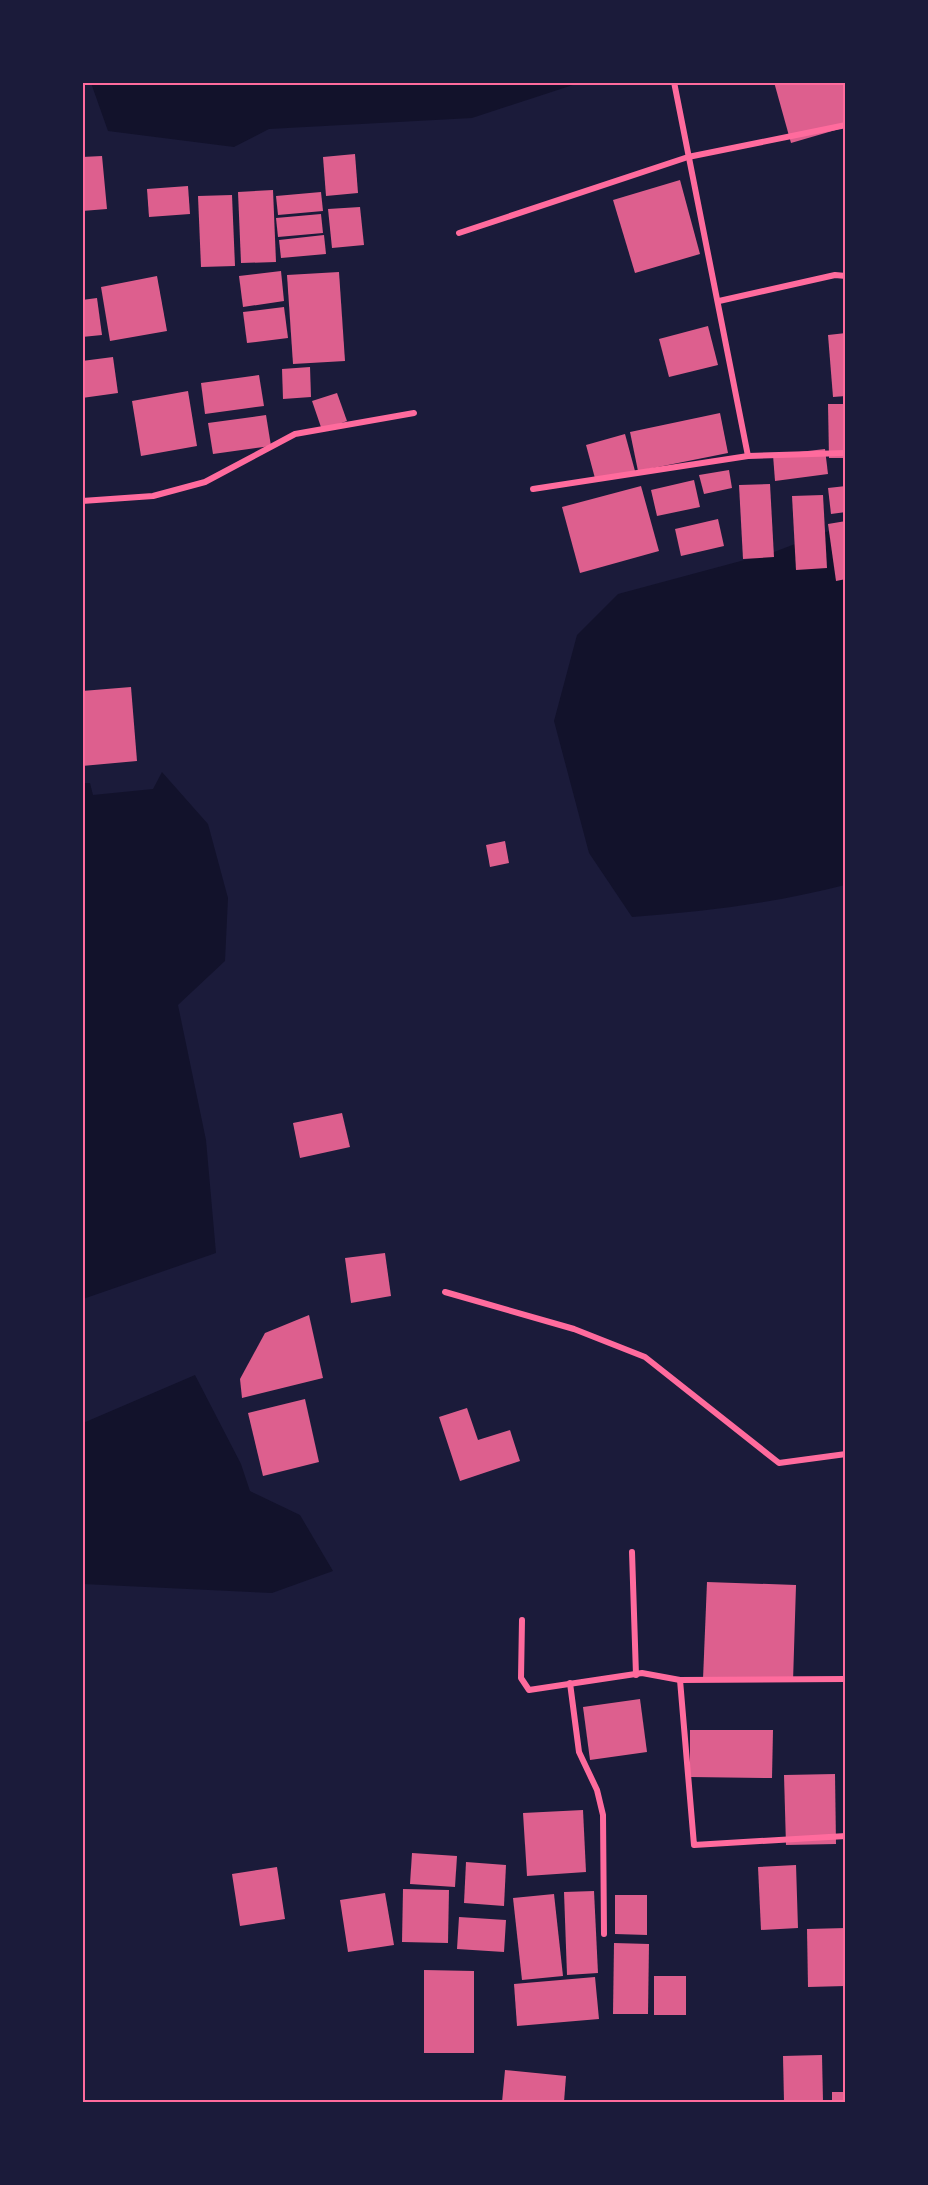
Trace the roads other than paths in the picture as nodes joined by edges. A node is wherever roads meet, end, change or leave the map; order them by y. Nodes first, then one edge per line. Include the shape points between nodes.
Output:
1 (674, 82) edge
2 (846, 125) edge
3 (688, 157) junction
4 (459, 233) dead end
5 (846, 276) edge
6 (719, 301) junction
7 (414, 413) dead end
8 (846, 453) edge
9 (748, 456) junction
10 (533, 489) dead end
11 (82, 501) edge
12 (445, 1292) dead end
13 (846, 1454) edge
14 (632, 1552) dead end
15 (522, 1620) dead end
16 (636, 1674) junction
17 (846, 1679) edge
18 (680, 1680) junction
19 (570, 1683) junction
20 (846, 1836) edge
21 (604, 1934) dead end

1 - 3 street
2 - 3 street
3 - 4 street
3 - 6 street
5 - 6 street via 835,275
6 - 9 street
7 - 11 street via 295,434 205,482 153,496
8 - 9 street
9 - 10 street
12 - 13 street via 574,1329 645,1357 779,1463
14 - 16 street
15 - 19 street via 521,1678 529,1690
16 - 18 street
16 - 19 street
17 - 18 street
18 - 20 street via 694,1845
19 - 21 street via 579,1752 597,1790 603,1815

